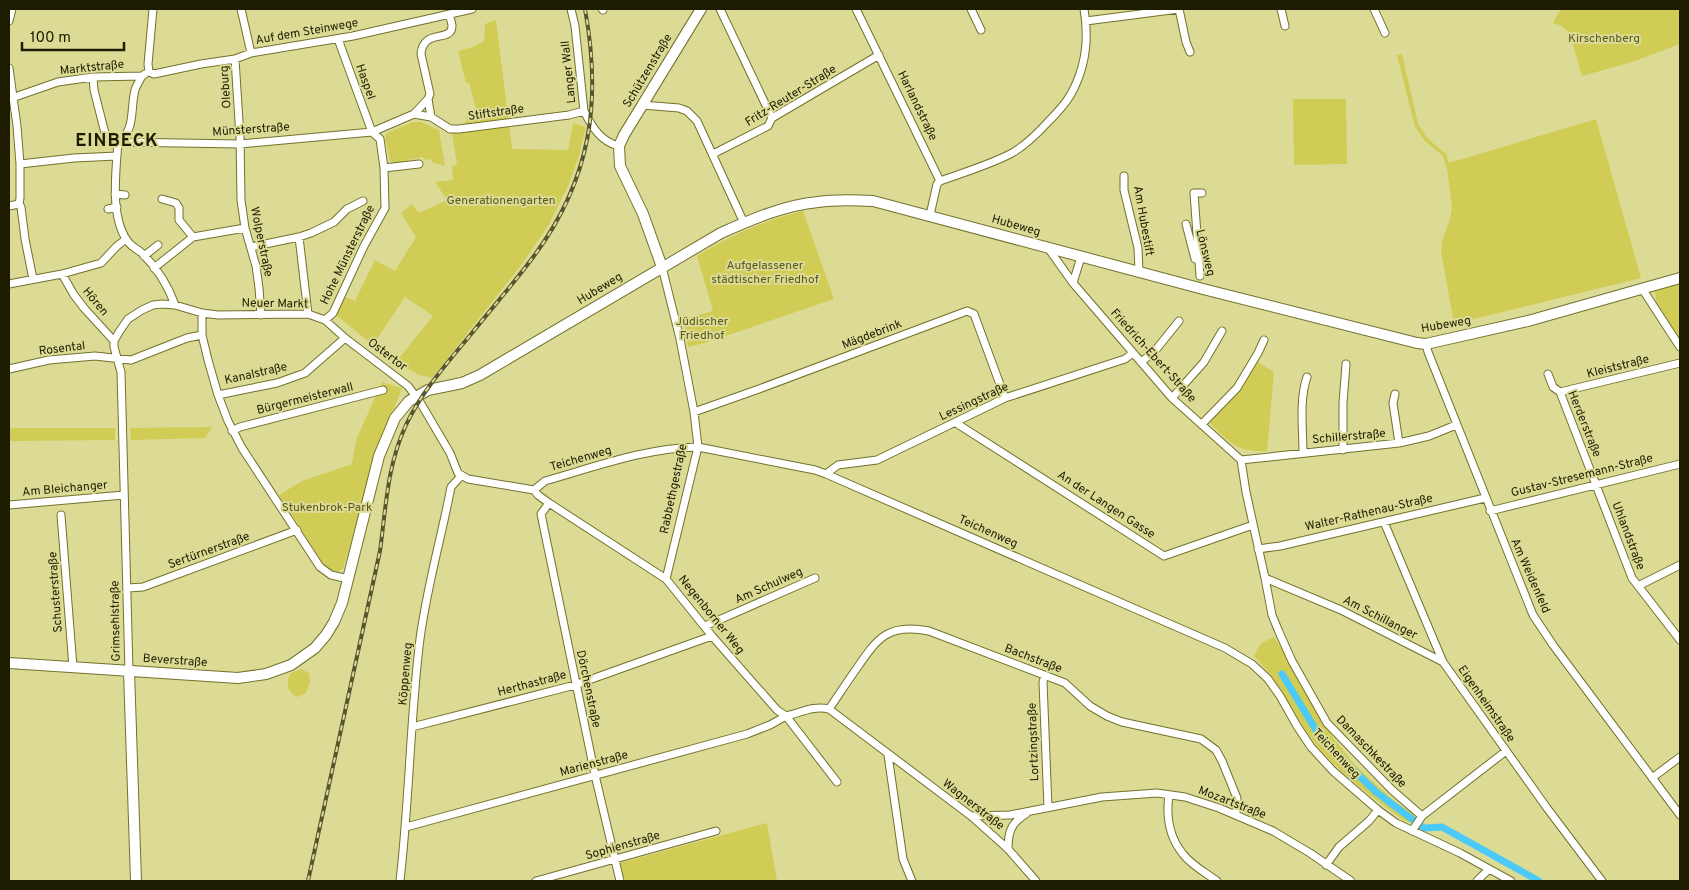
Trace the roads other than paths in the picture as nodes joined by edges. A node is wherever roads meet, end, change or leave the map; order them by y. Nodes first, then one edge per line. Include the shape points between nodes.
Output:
1 (12, 9) edge
2 (153, 9) edge
3 (241, 9) edge
4 (472, 9) edge
5 (571, 9) edge
6 (701, 9) edge
7 (720, 9) edge
8 (856, 9) edge
9 (971, 9) edge
10 (1084, 9) edge
11 (1180, 9) edge
12 (1281, 9) edge
13 (1374, 9) edge
14 (449, 14) junction
15 (9, 21) edge
16 (1086, 22) junction
17 (1285, 26) dead end
18 (981, 30) dead end
19 (1385, 33) dead end
20 (338, 40) junction
21 (1190, 52) dead end
22 (251, 53) junction
23 (879, 55) junction
24 (235, 59) junction
25 (9, 68) edge
26 (149, 72) junction
27 (142, 76) junction
28 (93, 77) junction
29 (11, 98) edge
30 (428, 100) junction
31 (642, 105) junction
32 (584, 111) junction
33 (414, 114) junction
34 (431, 117) junction
35 (772, 118) junction
36 (372, 132) junction
37 (118, 142) junction
38 (240, 144) junction
39 (619, 146) junction
40 (713, 154) junction
41 (117, 156) junction
42 (20, 164) junction
43 (419, 164) dead end
44 (384, 168) junction
45 (1124, 176) dead end
46 (940, 181) junction
47 (1202, 193) dead end
48 (115, 194) junction
49 (125, 195) dead end
50 (162, 199) dead end
51 (363, 201) dead end
52 (19, 204) junction
53 (9, 206) edge
54 (117, 208) junction
55 (108, 209) dead end
56 (930, 215) junction
57 (744, 223) junction
58 (1186, 224) dead end
59 (245, 228) junction
60 (1193, 236) junction
61 (193, 237) junction
62 (299, 237) junction
63 (126, 239) junction
64 (158, 245) dead end
65 (251, 247) junction
66 (1048, 248) junction
67 (142, 253) junction
68 (1080, 260) junction
69 (662, 267) junction
70 (154, 268) junction
71 (1139, 271) junction
72 (62, 274) junction
73 (1680, 278) edge
74 (32, 279) junction
75 (1073, 283) junction
76 (9, 284) edge
77 (1203, 289) junction
78 (1643, 290) junction
79 (175, 305) junction
80 (202, 313) junction
81 (308, 314) junction
82 (261, 315) junction
83 (325, 320) junction
84 (1179, 321) dead end
85 (1222, 331) dead end
86 (202, 335) junction
87 (343, 336) junction
88 (1264, 340) dead end
89 (114, 341) junction
90 (1426, 344) junction
91 (1680, 348) edge
92 (1133, 353) junction
93 (118, 360) junction
94 (1141, 362) junction
95 (1680, 363) edge
96 (1346, 364) dead end
97 (9, 369) edge
98 (1548, 374) dead end
99 (1307, 377) dead end
100 (383, 390) dead end
101 (1560, 392) junction
102 (1395, 394) dead end
103 (218, 395) junction
104 (416, 396) junction
105 (1005, 398) junction
106 (1172, 398) junction
107 (694, 412) junction
108 (956, 423) junction
109 (1202, 424) junction
110 (1456, 425) junction
111 (232, 431) junction
112 (1399, 443) junction
113 (698, 447) junction
114 (1343, 450) junction
115 (1303, 453) junction
116 (1241, 460) junction
117 (1680, 464) edge
118 (826, 474) junction
119 (461, 476) junction
120 (1596, 485) junction
121 (534, 490) junction
122 (124, 495) junction
123 (1485, 498) junction
124 (549, 503) junction
125 (9, 506) edge
126 (1490, 511) junction
127 (61, 515) dead end
128 (1384, 522) junction
129 (1253, 525) junction
130 (297, 530) junction
131 (1258, 549) junction
132 (1680, 565) edge
133 (814, 578) dead end
134 (1265, 578) junction
135 (666, 579) junction
136 (349, 580) junction
137 (1638, 586) junction
138 (128, 588) junction
139 (705, 626) junction
140 (712, 636) junction
141 (1680, 640) edge
142 (1443, 662) junction
143 (9, 664) edge
144 (73, 667) junction
145 (130, 671) junction
146 (1045, 675) junction
147 (575, 684) junction
148 (829, 709) junction
149 (786, 716) junction
150 (412, 727) junction
151 (1506, 752) junction
152 (888, 755) junction
153 (1680, 757) edge
154 (595, 775) junction
155 (1652, 778) junction
156 (837, 782) dead end
157 (1169, 795) junction
158 (1048, 807) junction
159 (1031, 810) junction
160 (1378, 810) junction
161 (1236, 814) junction
162 (1680, 815) edge
163 (971, 816) junction
164 (1422, 817) junction
165 (406, 827) junction
166 (716, 831) dead end
167 (1412, 831) junction
168 (1008, 849) junction
169 (614, 860) junction
170 (1326, 865) junction
171 (1489, 869) junction
172 (136, 881) edge
173 (400, 881) edge
174 (536, 881) edge
175 (620, 881) edge
176 (912, 881) edge
177 (1036, 881) edge
178 (1217, 881) edge
179 (1351, 881) edge
180 (1477, 881) edge
181 (1511, 881) edge
182 (1602, 881) edge

1 - 15 street
2 - 26 street
3 - 22 street
4 - 14 street, Auf dem Steinwege
5 - 32 street, Langer Wall
6 - 31 street, Schützenstraße
7 - 35 street
8 - 23 street, Harlandstraße
9 - 18 street
10 - 16 street
11 - 16 street
11 - 21 street
12 - 17 street
13 - 19 street
14 - 20 street, Auf dem Steinwege
14 - 30 street via 451,32 424,41 422,47 430,94
16 - 46 street via 1086,51 1082,68 1071,95 1056,113 1031,140 1011,154
20 - 22 street, Auf dem Steinwege
20 - 36 street, Haspel
22 - 24 street, Auf dem Steinwege
23 - 35 street, Fritz-Reuter-Straße
23 - 46 street, Harlandstraße
24 - 26 street, Auf dem Steinwege via 154,74
24 - 38 street, Oleburg
25 - 29 street
26 - 27 street, Marktstraße
27 - 28 street, Marktstraße
27 - 37 street via 135,90 129,130
28 - 29 street, Marktstraße via 58,82
28 - 37 street via 103,140
29 - 42 street
30 - 33 street
30 - 34 street
31 - 39 street, Schützenstraße
31 - 40 street via 687,111 697,121
32 - 34 street, Stiftstraße via 459,130 450,129
32 - 39 street, Langer Wall via 602,139
33 - 34 street, Stiftstraße
33 - 36 street, Münsterstraße
35 - 40 street, Fritz-Reuter-Straße via 768,126
36 - 38 street, Münsterstraße
36 - 44 street, Haspel via 380,139
37 - 38 street, Münsterstraße
37 - 41 street
38 - 59 street, Wolperstraße
39 - 69 street, Rabbethgestraße via 620,166
40 - 57 street
41 - 42 street
41 - 48 street
42 - 52 street
43 - 44 street
44 - 83 street, Hohe Münsterstraße via 385,208 332,314
45 - 71 street, Am Hubestift via 1124,190 1138,248
46 - 56 street
47 - 60 street via 1194,193
48 - 49 street
48 - 54 street
50 - 61 street via 176,203 179,220
51 - 62 street via 347,209 334,222
52 - 53 street
52 - 74 street
54 - 55 street
54 - 63 street
56 - 57 street, Hubeweg via 873,201 844,199 816,202
56 - 66 street, Hubeweg
57 - 69 street, Hubeweg
58 - 60 street, Lönsweg
59 - 61 street
59 - 65 street, Wolperstraße
60 - 77 street, Lönsweg
61 - 70 street
62 - 65 street
62 - 81 street
63 - 67 street
63 - 72 street via 105,261
64 - 67 street
65 - 82 street, Wolperstraße
66 - 68 street, Hubeweg
66 - 75 street, Friedrich-Ebert-Straße
67 - 70 street
68 - 71 street, Hubeweg
68 - 75 street
69 - 104 street, Hubeweg via 480,375 462,383 432,388
69 - 107 street, Rabbethgestraße
70 - 79 street via 166,282
71 - 77 street, Hubeweg
72 - 74 street
72 - 89 street, Hören via 84,308
73 - 78 street, Hubeweg
74 - 76 street
75 - 92 street, Friedrich-Ebert-Straße
77 - 90 street, Hubeweg
78 - 90 street, Hubeweg
78 - 91 street
79 - 80 street, Neuer Markt
79 - 89 street, Neuer Markt via 153,305 142,310 128,319
80 - 82 street, Neuer Markt
80 - 86 street
81 - 82 street, Neuer Markt
81 - 83 street, Neuer Markt
83 - 87 street, Neuer Markt
84 - 94 street via 1154,352
85 - 106 street via 1204,362
86 - 93 street, Rosental via 131,360
86 - 103 street
87 - 103 street, Kanalstraße via 305,373 277,383
87 - 104 street, Ostertor via 408,386
88 - 109 street via 1237,388
89 - 93 street, Grimsehlstraße
90 - 110 street, Am Weidenfeld
92 - 94 street, Friedrich-Ebert-Straße
92 - 105 street, Lessingstraße via 1125,359
93 - 97 street, Rosental via 95,356 49,360
93 - 122 street, Grimsehlstraße
94 - 106 street, Friedrich-Ebert-Straße
95 - 101 street, Kleiststraße
96 - 114 street
98 - 101 street, Herderstraße
99 - 115 street via 1304,385
100 - 111 street, Bürgermeisterwall
101 - 120 street, Herderstraße
102 - 112 street via 1393,403
103 - 111 street
104 - 119 street
104 - 136 street, Beverstraße via 395,418 379,456
105 - 107 street, Mägdebrink via 974,314 967,311
105 - 108 street, Lessingstraße
106 - 109 street, Friedrich-Ebert-Straße
107 - 113 street, Rabbethgestraße
108 - 118 street, Lessingstraße via 877,460 838,465
108 - 129 street, An der Langen Gasse via 1164,556
109 - 116 street, Friedrich-Ebert-Straße
110 - 112 street, Schillerstraße
110 - 123 street, Am Weidenfeld
111 - 130 street
112 - 114 street, Schillerstraße
113 - 118 street, Teichenweg
113 - 121 street, Teichenweg via 646,452 545,481
113 - 135 street, Rabbethgestraße
114 - 115 street, Schillerstraße
115 - 116 street, Schillerstraße
116 - 129 street
117 - 120 street, Gustav-Stresemann-Straße
118 - 160 street, Teichenweg via 1234,652 1268,679 1311,747
119 - 121 street
119 - 150 street, Köppenweg via 451,487 427,598
120 - 126 street, Gustav-Stresemann-Straße
120 - 137 street, Uhlandstraße
121 - 124 street, Negenborner Weg
122 - 125 street, Am Bleichanger
122 - 138 street, Grimsehlstraße
123 - 126 street, Am Weidenfeld
123 - 128 street, Walter-Rathenau-Straße
124 - 135 street, Negenborner Weg
124 - 147 street, Dörchenstraße via 541,514
126 - 155 street, Am Weidenfeld via 1533,615
127 - 144 street, Schusterstraße
128 - 131 street, Walter-Rathenau-Straße
128 - 142 street, Eigenheimstraße
129 - 131 street
130 - 136 street via 320,567 331,575
130 - 138 street, Sertürnerstraße via 143,587
131 - 134 street, Damaschkestraße
132 - 137 street
133 - 139 street, Am Schulweg
134 - 142 street, Am Schillanger via 1341,610
134 - 164 street, Damaschkestraße via 1272,615 1292,661 1327,724
135 - 139 street, Negenborner Weg
136 - 145 street, Beverstraße via 326,635 291,666 238,678
137 - 141 street, Uhlandstraße
138 - 145 street, Grimsehlstraße
139 - 140 street, Negenborner Weg
140 - 147 street, Herthastraße
140 - 149 street, Negenborner Weg via 777,710
142 - 151 street, Eigenheimstraße
143 - 144 street, Beverstraße
144 - 145 street, Beverstraße
145 - 172 street, Grimsehlstraße
146 - 148 street, Bachstraße via 929,631 898,630 872,645
146 - 158 street, Lortzingstraße
146 - 161 street, Bachstraße via 1065,683 1090,706 1122,722 1202,738 1216,750 1237,798
147 - 150 street, Herthastraße
147 - 154 street, Dörchenstraße
148 - 149 street via 814,708
148 - 152 street
149 - 154 street, Marienstraße via 747,734
149 - 156 street, Negenborner Weg
150 - 165 street, Köppenweg
151 - 164 street
151 - 182 street, Eigenheimstraße
152 - 163 street, Wagnerstraße
152 - 176 street via 903,858
153 - 155 street
154 - 165 street, Marienstraße
154 - 169 street, Dörchenstraße
155 - 162 street, Am Weidenfeld
157 - 158 street, Mozartstraße via 1102,797
157 - 161 street, Mozartstraße
157 - 178 street via 1171,836 1184,856
158 - 159 street, Mozartstraße
159 - 163 street, Mozartstraße
159 - 168 street via 1012,826
160 - 167 street, Teichenweg
160 - 170 street via 1339,847
161 - 170 street, Mozartstraße via 1273,831
163 - 168 street, Wagnerstraße
164 - 167 street
165 - 173 street, Köppenweg
166 - 169 street, Sophienstraße
167 - 171 street, Teichenweg
168 - 177 street, Wagnerstraße
169 - 174 street, Sophienstraße
169 - 175 street, Dörchenstraße
170 - 179 street, Mozartstraße
171 - 180 street
171 - 181 street, Teichenweg

